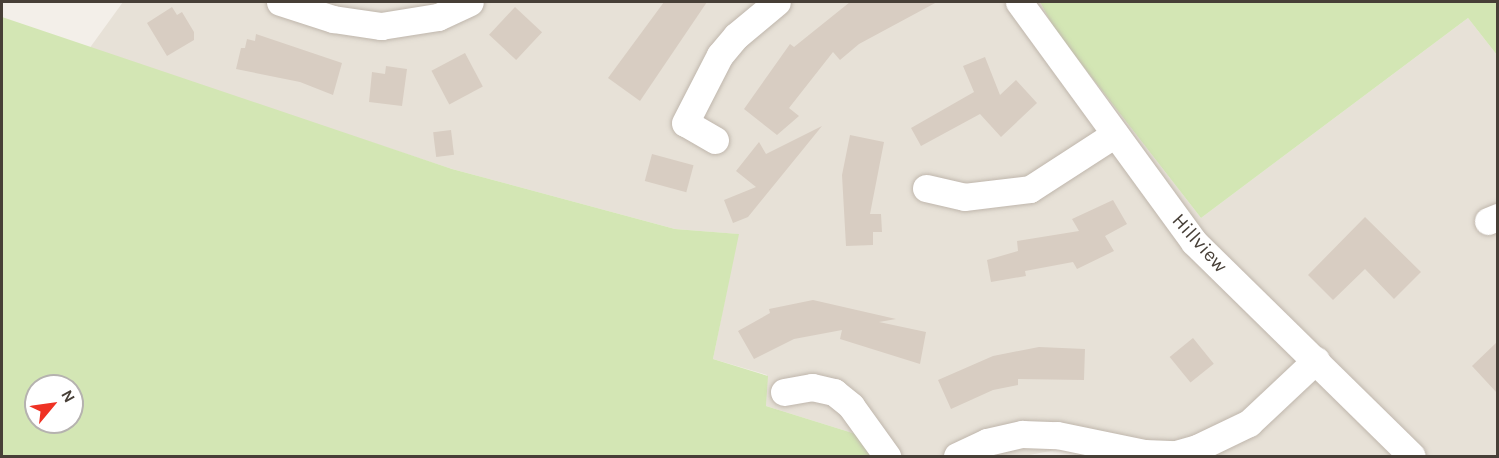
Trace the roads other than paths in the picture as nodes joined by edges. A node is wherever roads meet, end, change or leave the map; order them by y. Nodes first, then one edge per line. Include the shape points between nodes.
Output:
1 (280, 2) edge
2 (471, 2) edge
3 (777, 2) edge
4 (1019, 2) edge
5 (1114, 134) junction
6 (715, 140) dead end
7 (922, 187) dead end
8 (1316, 360) junction
9 (784, 392) dead end
10 (1176, 455) edge
11 (887, 456) edge
12 (957, 456) edge
13 (1412, 456) edge

1 - 2 street via 333,19 381,26 438,17
3 - 6 street via 736,36 720,55 685,123
4 - 5 street, Hillview
5 - 7 street via 1030,189 964,197
5 - 8 street, Hillview via 1194,242
8 - 10 street via 1249,423 1222,440
8 - 13 street, Hillview
9 - 11 street via 812,387 834,392 850,406
10 - 12 street via 1124,450 1057,435 1022,434 987,442

